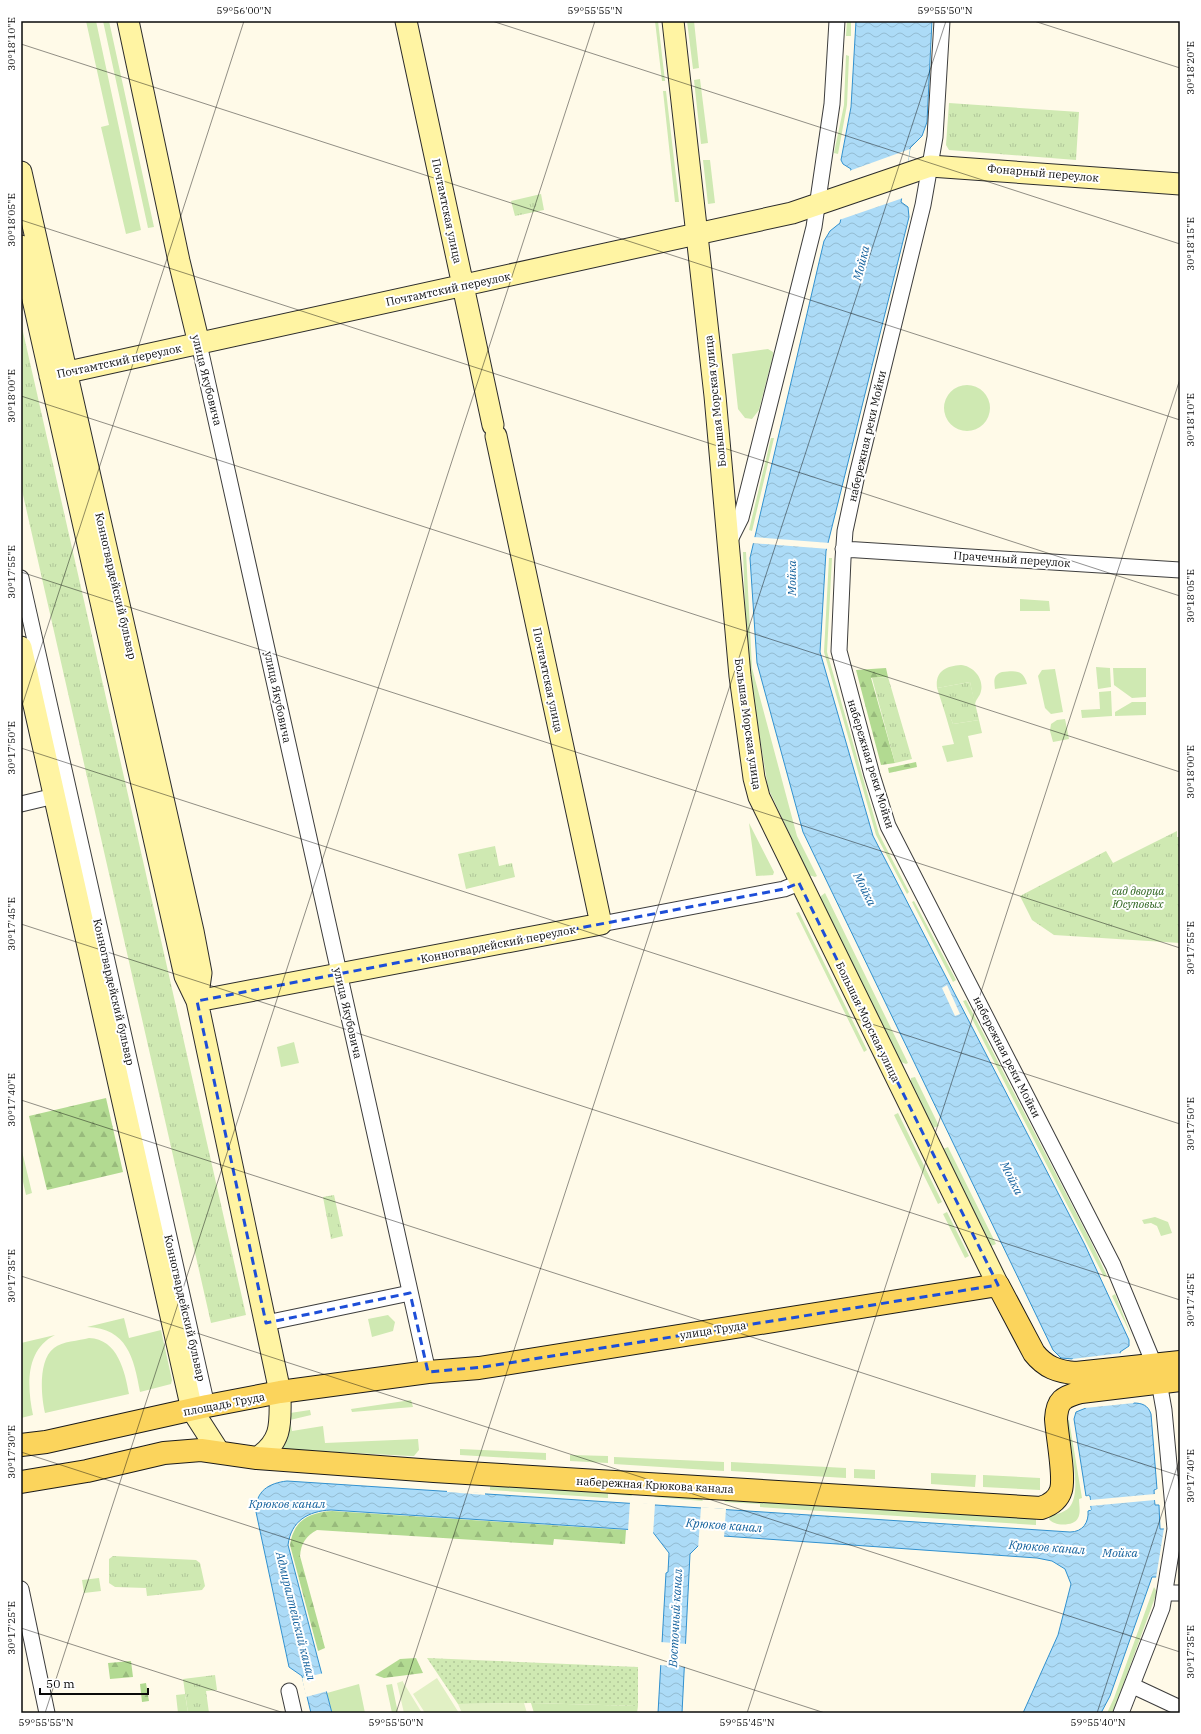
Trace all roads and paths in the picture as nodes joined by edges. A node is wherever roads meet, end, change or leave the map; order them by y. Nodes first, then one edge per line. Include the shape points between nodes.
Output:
1 (128, 21) edge
2 (406, 21) edge
3 (673, 21) edge
4 (837, 21) edge
5 (942, 21) edge
6 (930, 166) junction
7 (21, 172) edge
8 (1180, 184) edge
9 (844, 195) joint
10 (817, 205) junction
11 (698, 234) junction
12 (21, 246) edge
13 (463, 285) junction
14 (199, 344) junction
15 (58, 374) junction
16 (729, 542) junction
17 (844, 549) junction
18 (1180, 570) edge
19 (21, 578) edge
20 (21, 647) edge
21 (62, 794) junction
22 (21, 804) edge
23 (799, 883) junction
24 (601, 924) junction
25 (339, 974) junction
26 (197, 1001) junction
27 (998, 1285) junction
28 (410, 1293) junction
29 (266, 1323) junction
30 (1180, 1362) edge
31 (428, 1372) junction
32 (1164, 1376) edge
33 (1073, 1379) junction
34 (280, 1392) junction
35 (200, 1408) junction
36 (21, 1446) edge
37 (219, 1452) junction
38 (257, 1458) junction
39 (21, 1482) edge
40 (1177, 1520) edge
41 (21, 1589) edge
42 (1173, 1593) edge
43 (1133, 1686) junction
44 (289, 1691) dead end
45 (1180, 1708) edge
46 (47, 1713) edge
47 (294, 1713) edge
48 (1121, 1713) edge

1 - 14 street, улица Якубовича
2 - 13 street, Почтамтская улица
3 - 11 street, Большая Морская улица
4 - 10 street via 832,104
5 - 6 street, набережная реки Мойки via 935,137
6 - 8 street, Фонарный переулок
6 - 9 street, Фонарный переулок
6 - 17 street, набережная реки Мойки via 923,205 857,475
7 - 15 street, Конногвардейский бульвар
9 - 10 street, Почтамтский переулок
10 - 11 street, Почтамтский переулок
10 - 16 street via 786,342 741,518
11 - 13 street, Почтамтский переулок
11 - 16 street, Большая Морская улица
12 - 15 street, Конногвардейский бульвар
13 - 14 street, Почтамтский переулок
13 - 24 street, Почтамтская улица
14 - 15 street, Почтамтский переулок
14 - 25 street, улица Якубовича
15 - 26 street, Конногвардейский бульвар via 185,976
16 - 23 street, Большая Морская улица via 739,671 754,778 765,813
17 - 18 street, Прачечный переулок
17 - 32 street, набережная реки Мойки via 839,651 888,826 1113,1265
19 - 21 street, Конногвардейский бульвар
20 - 21 street, Конногвардейский бульвар
21 - 22 street
21 - 35 street, Конногвардейский бульвар
23 - 24 street, Конногвардейский переулок via 784,889
23 - 27 street, Большая Морская улица
24 - 25 street, Конногвардейский переулок
25 - 26 street, Конногвардейский переулок
25 - 28 street, улица Якубовича
26 - 29 street, Конногвардейский бульвар
27 - 31 main road, улица Труда via 484,1367
27 - 33 main road, Большая Морская улица via 1039,1360
28 - 29 street
28 - 31 street, улица Якубовича
29 - 34 street, Конногвардейский бульвар
30 - 32 main road
31 - 34 main road, площадь Труда
32 - 33 main road
32 - 40 street, набережная реки Мойки via 1164,1410
33 - 38 main road, набережная Крюкова канала via 1067,1396 1056,1409 1062,1482 1060,1494 1041,1508
34 - 35 main road, площадь Труда
34 - 38 street, Конногвардейский бульвар via 279,1433 267,1451
35 - 36 main road, площадь Труда
35 - 37 street, Конногвардейский бульвар
37 - 38 main road
37 - 39 main road via 181,1451 79,1473
40 - 42 street, набережная реки Мойки via 1168,1578
41 - 46 street
42 - 43 street
43 - 45 street
43 - 48 street
44 - 47 street

